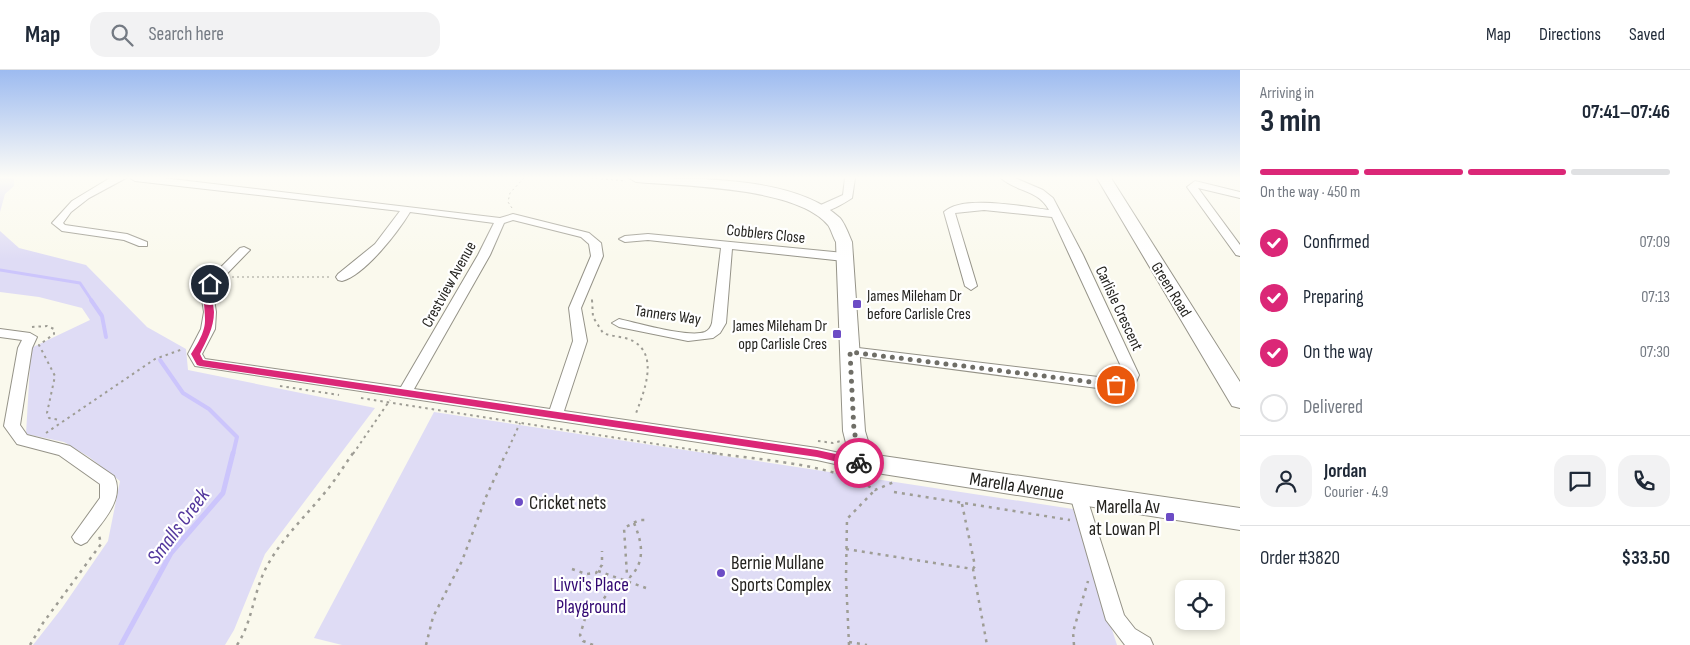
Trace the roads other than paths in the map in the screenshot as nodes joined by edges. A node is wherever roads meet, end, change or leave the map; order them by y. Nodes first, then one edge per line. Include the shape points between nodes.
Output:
1 (74, 205) edge
2 (370, 205) edge
3 (808, 205) edge
4 (829, 205) edge
5 (1051, 205) edge
6 (1120, 205) edge
7 (1130, 205) edge
8 (1205, 205) edge
9 (407, 209) junction
10 (818, 210) junction
11 (1056, 214) junction
12 (500, 221) junction
13 (623, 238) dead end
14 (143, 244) dead end
15 (727, 246) junction
16 (244, 250) dead end
17 (1240, 253) edge
18 (844, 257) junction
19 (342, 277) road end
20 (971, 286) dead end
21 (619, 323) dead end
22 (0, 333) edge
23 (850, 352) junction
24 (1240, 379) edge
25 (404, 394) junction
26 (1240, 400) edge
27 (555, 415) junction
28 (870, 462) junction
29 (1077, 508) junction
30 (1240, 519) edge
31 (80, 537) road end
32 (1142, 645) edge

1 - 14 street via 60,216 57,223 62,228 126,237
2 - 9 street, Crestview Avenue
3 - 10 street
4 - 10 street
5 - 11 street, Carlisle Crescent
6 - 26 street, Green Road
7 - 24 street, Green Road
8 - 17 street
9 - 12 street, Crestview Avenue
9 - 19 street via 366,260
10 - 18 street via 841,231
11 - 20 street via 976,207 955,208 949,212
11 - 23 street, Carlisle Crescent via 1132,375 1128,385
12 - 25 street, Crestview Avenue via 484,255
12 - 27 street via 513,217 585,235 595,243 597,256 575,308 580,340
13 - 15 street, Cobblers Close via 648,237
15 - 18 street, Cobblers Close
15 - 21 street, Tanners Way via 719,323 710,335 694,337
16 - 25 street, Marella Avenue via 216,277 207,293 210,312 208,329 196,354 200,363
18 - 23 street
22 - 31 street via 29,333 12,426 22,440 64,450 108,481 108,500
23 - 28 street via 854,431 857,443
25 - 27 street, Marella Avenue
27 - 28 street, Marella Avenue
28 - 29 street, Marella Avenue
29 - 30 street, Marella Avenue
29 - 32 street via 1116,620 1128,636

